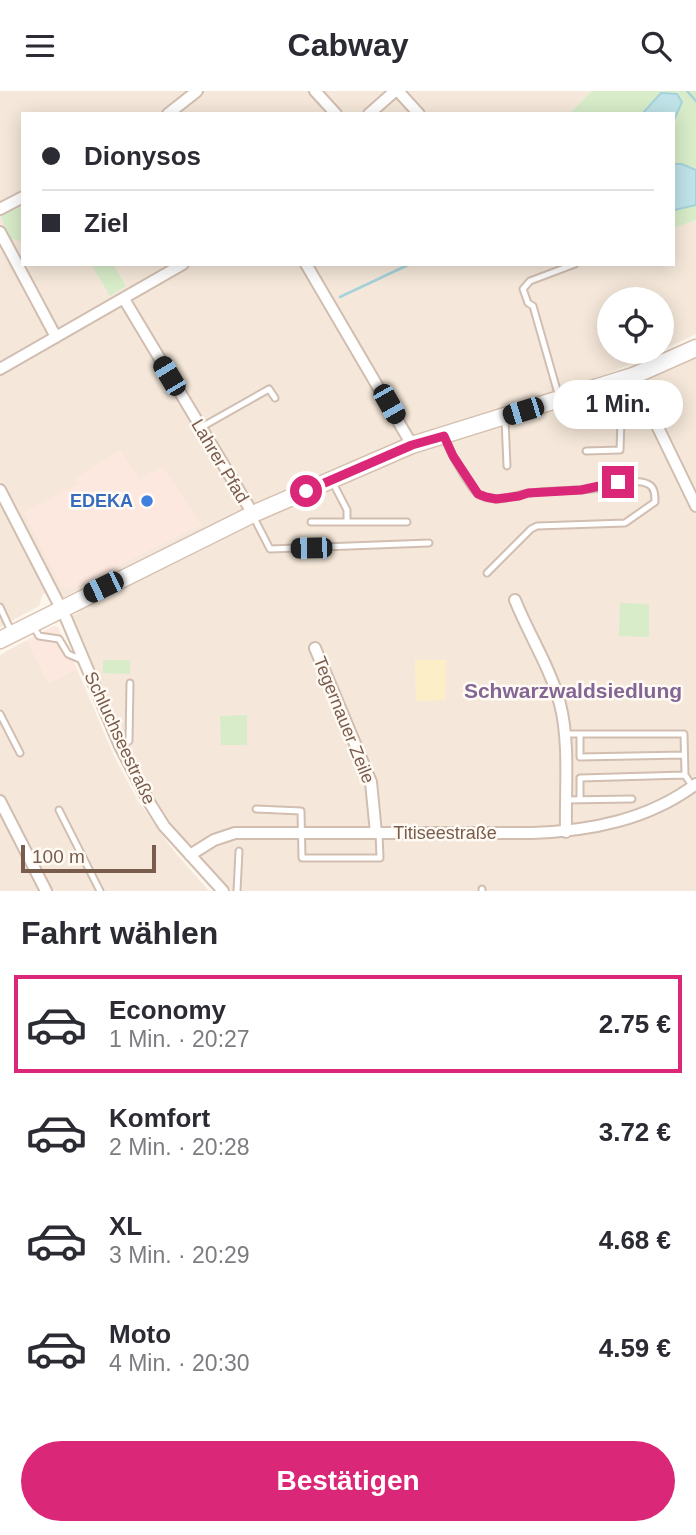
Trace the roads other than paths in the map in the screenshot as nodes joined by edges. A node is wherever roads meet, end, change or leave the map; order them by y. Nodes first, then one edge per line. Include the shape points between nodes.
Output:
1 (197, 91) edge
2 (315, 91) edge
3 (397, 91) edge
4 (171, 112) edge
5 (333, 112) edge
6 (371, 112) edge
7 (417, 112) edge
8 (21, 198) edge
9 (0, 209) edge
10 (0, 232) edge
11 (180, 266) edge
12 (307, 266) edge
13 (570, 266) edge
14 (124, 299) junction
15 (56, 337) junction
16 (696, 348) edge
17 (0, 369) edge
18 (633, 376) junction
19 (275, 398) dead end
20 (560, 400) junction
21 (647, 405) junction
22 (505, 417) junction
23 (200, 428) junction
24 (444, 436) junction
25 (412, 445) junction
26 (586, 451) dead end
27 (507, 467) dead end
28 (331, 480) junction
29 (0, 489) edge
30 (696, 506) edge
31 (253, 514) junction
32 (311, 522) dead end
33 (347, 522) junction
34 (407, 522) dead end
35 (429, 543) dead end
36 (487, 573) dead end
37 (515, 600) dead end
38 (0, 607) edge
39 (61, 608) junction
40 (32, 624) junction
41 (6, 637) edge
42 (315, 648) dead end
43 (84, 660) junction
44 (130, 683) dead end
45 (0, 714) edge
46 (564, 734) junction
47 (580, 734) junction
48 (120, 746) junction
49 (20, 753) dead end
50 (684, 755) junction
51 (685, 775) junction
52 (694, 786) edge
53 (632, 799) dead end
54 (565, 800) junction
55 (580, 800) junction
56 (0, 801) edge
57 (256, 809) dead end
58 (59, 810) dead end
59 (565, 832) junction
60 (302, 833) junction
61 (378, 833) junction
62 (239, 851) dead end
63 (190, 855) junction
64 (46, 891) edge
65 (100, 891) edge
66 (223, 891) edge
67 (237, 891) edge

1 - 4 street
2 - 5 street
3 - 6 street
3 - 7 street
8 - 9 street
10 - 15 street
11 - 14 street
12 - 25 street
13 - 20 lane via 530,281 523,289 533,306
14 - 15 street
14 - 23 street, Lahrer Pfad
15 - 17 street
16 - 18 street
18 - 20 street
18 - 21 street
19 - 23 lane via 269,389
20 - 22 street
21 - 26 lane via 621,420 620,450
21 - 30 street
22 - 24 street
22 - 27 lane
23 - 31 street, Lahrer Pfad
24 - 25 street
24 - 36 lane via 478,494 486,497 581,490 618,482 647,483 655,494 655,502 625,523 537,526
25 - 28 street
28 - 31 street
28 - 33 lane via 347,510
29 - 39 street, Schluchseestraße
31 - 35 lane via 270,549
31 - 39 street
32 - 33 lane
33 - 34 lane
37 - 46 street via 560,704
38 - 41 lane
39 - 40 street
39 - 43 street, Schluchseestraße
40 - 41 street
40 - 43 lane via 39,636 59,639 68,654
42 - 61 street, Tegernauer Zeile via 371,782
43 - 48 street, Schluchseestraße
44 - 48 lane via 129,741
45 - 49 lane
46 - 47 lane
46 - 54 street
47 - 50 lane via 684,734
47 - 50 lane via 580,757
48 - 63 street, Schluchseestraße via 164,826
50 - 51 lane
51 - 52 lane
51 - 55 lane via 580,778
52 - 59 street, Titiseestraße via 616,823
53 - 55 lane
54 - 55 lane
54 - 59 street
56 - 64 street
57 - 60 lane via 301,811
58 - 65 lane
59 - 61 street, Titiseestraße
60 - 61 street, Titiseestraße
60 - 61 lane via 302,858 380,858
60 - 63 street, Titiseestraße via 235,833
62 - 67 lane
63 - 66 street, Schluchseestraße

